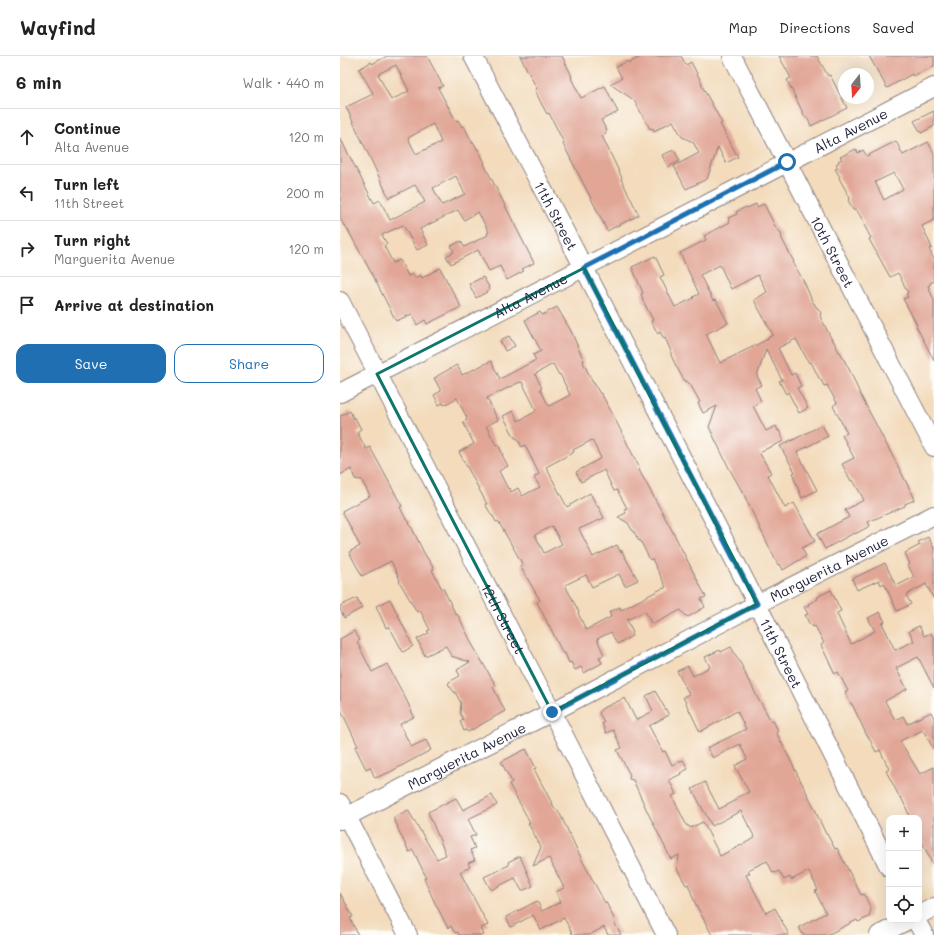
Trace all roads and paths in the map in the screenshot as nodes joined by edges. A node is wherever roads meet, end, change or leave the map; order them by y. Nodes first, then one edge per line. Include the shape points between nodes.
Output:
1 (473, 56) edge
2 (732, 56) edge
3 (934, 86) edge
4 (787, 162) junction
5 (584, 268) junction
6 (340, 301) edge
7 (377, 374) junction
8 (340, 393) edge
9 (934, 447) edge
10 (934, 515) edge
11 (757, 604) junction
12 (552, 712) junction
13 (342, 813) edge
14 (886, 861) edge
15 (934, 907) edge
16 (922, 913) edge
17 (902, 923) edge
18 (918, 923) edge
19 (408, 935) edge
20 (666, 935) edge
21 (879, 935) edge
22 (924, 935) edge

1 - 5 street, 11th Street
2 - 4 street, 10th Street
3 - 4 street, Alta Avenue
4 - 5 street, Alta Avenue
4 - 9 street, 10th Street
5 - 7 street, Alta Avenue
5 - 11 street, 11th Street
6 - 7 street, 12th Street
7 - 8 street, Alta Avenue
7 - 12 street, 12th Street
10 - 11 street, Marguerita Avenue
11 - 12 street, Marguerita Avenue
11 - 14 street, 11th Street
12 - 13 street, Marguerita Avenue
12 - 20 street, 12th Street
13 - 19 street
15 - 16 street
17 - 21 street
18 - 22 street

